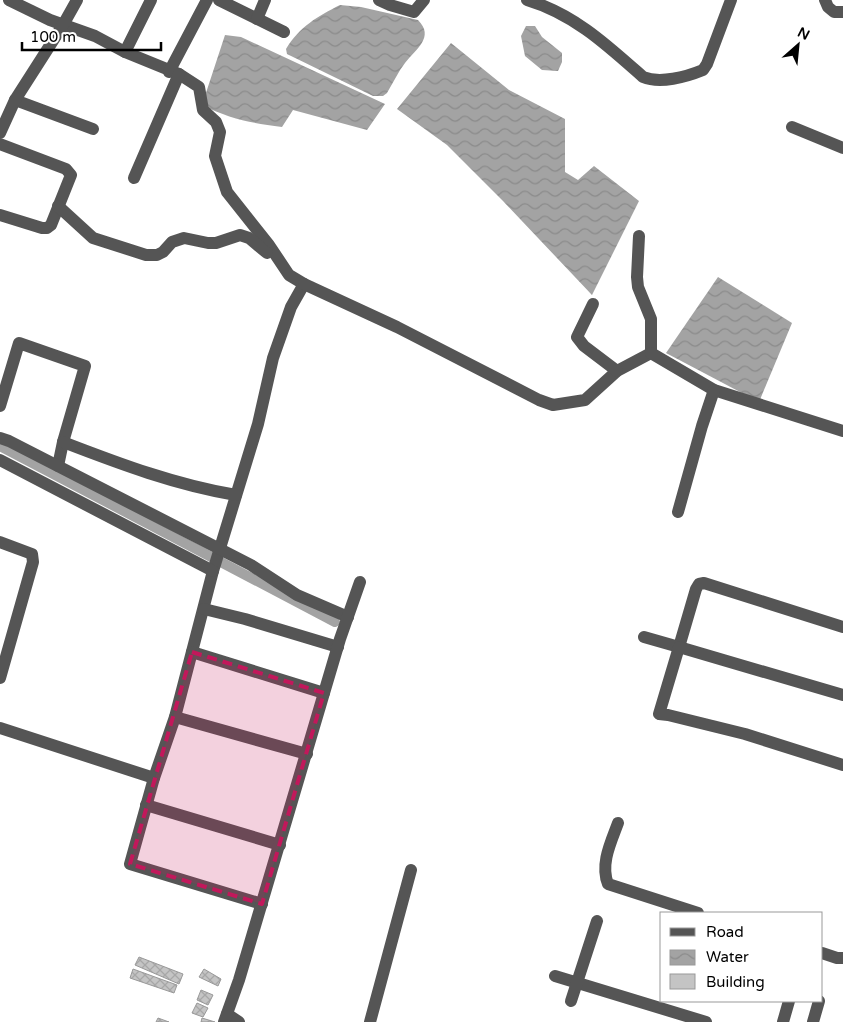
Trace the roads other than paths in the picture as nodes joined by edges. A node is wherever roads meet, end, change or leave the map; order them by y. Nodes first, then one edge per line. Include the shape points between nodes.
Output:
1 (9, 0) edge
2 (77, 0) edge
3 (151, 0) edge
4 (208, 0) edge
5 (219, 0) edge
6 (265, 0) edge
7 (379, 0) edge
8 (424, 0) edge
9 (527, 0) edge
10 (731, 0) edge
11 (825, 0) edge
12 (843, 12) edge
13 (256, 19) junction
14 (63, 25) junction
15 (284, 32) dead end
16 (125, 52) junction
17 (174, 73) junction
18 (15, 100) junction
19 (792, 127) dead end
20 (93, 130) dead end
21 (0, 133) edge
22 (0, 144) edge
23 (843, 148) edge
24 (134, 178) dead end
25 (58, 206) junction
26 (0, 215) edge
27 (639, 236) dead end
28 (289, 275) junction
29 (304, 284) junction
30 (593, 304) dead end
31 (651, 353) junction
32 (617, 371) junction
33 (714, 390) junction
34 (0, 406) edge
35 (843, 431) edge
36 (0, 438) edge
37 (63, 442) junction
38 (0, 460) edge
39 (58, 466) junction
40 (236, 495) junction
41 (678, 512) dead end
42 (0, 542) edge
43 (217, 558) junction
44 (360, 582) dead end
45 (204, 609) junction
46 (348, 617) junction
47 (843, 627) edge
48 (644, 637) dead end
49 (338, 647) junction
50 (678, 647) junction
51 (192, 652) junction
52 (0, 678) edge
53 (324, 693) junction
54 (843, 695) edge
55 (175, 717) junction
56 (0, 728) edge
57 (307, 754) junction
58 (843, 765) edge
59 (154, 778) junction
60 (146, 805) junction
61 (618, 822) dead end
62 (280, 845) junction
63 (411, 870) dead end
64 (262, 904) junction
65 (695, 912) edge
66 (597, 921) dead end
67 (823, 953) edge
68 (843, 958) edge
69 (556, 976) dead end
70 (577, 983) junction
71 (571, 1001) dead end
72 (789, 1002) edge
73 (819, 1002) edge
74 (225, 1018) edge
75 (239, 1022) edge
76 (370, 1022) edge
77 (706, 1022) edge
78 (783, 1022) edge
79 (813, 1022) edge

1 - 14 street
2 - 14 street
3 - 16 street
4 - 17 street
5 - 13 street
6 - 13 street
7 - 8 street via 414,12
9 - 10 street via 565,15 588,29 644,77 665,80 703,70
11 - 12 street via 834,12
13 - 15 street
14 - 16 street via 95,36
14 - 18 street
16 - 17 street
17 - 24 street
17 - 28 street via 199,87 204,110 216,122 220,132 216,156 226,192
18 - 20 street
18 - 21 street
19 - 23 street
22 - 25 street via 70,172
25 - 26 street via 47,228
25 - 28 street via 93,238 146,255 157,255 172,242 184,238 216,243 244,235 265,251 277,269
27 - 31 street via 638,287 651,319
28 - 29 street
29 - 32 street via 553,404 585,400
29 - 40 street via 291,307 273,358 258,424
30 - 32 street via 577,337
31 - 32 street
31 - 33 street
33 - 35 street
33 - 41 street
34 - 37 street via 19,343 85,366
36 - 39 street
37 - 39 street
37 - 40 street via 164,479
38 - 43 street
39 - 43 street via 167,523
40 - 43 street
42 - 52 street via 32,554 33,562
43 - 45 street
43 - 46 street via 251,565 297,595
44 - 46 street
45 - 49 street
45 - 51 street
46 - 49 street
47 - 50 street via 704,583 696,589
48 - 50 street
49 - 53 street
50 - 54 street
50 - 58 street via 659,714 745,734
51 - 53 street
51 - 55 street
53 - 57 street
55 - 57 street
55 - 59 street
56 - 59 street
57 - 62 street
59 - 60 street
60 - 62 street
60 - 64 street via 130,864
61 - 65 street via 605,861 604,875 608,884
62 - 64 street
63 - 76 street
64 - 74 street
66 - 70 street
67 - 68 street
69 - 70 street
70 - 71 street
70 - 77 street
72 - 78 street
73 - 79 street
74 - 75 street

